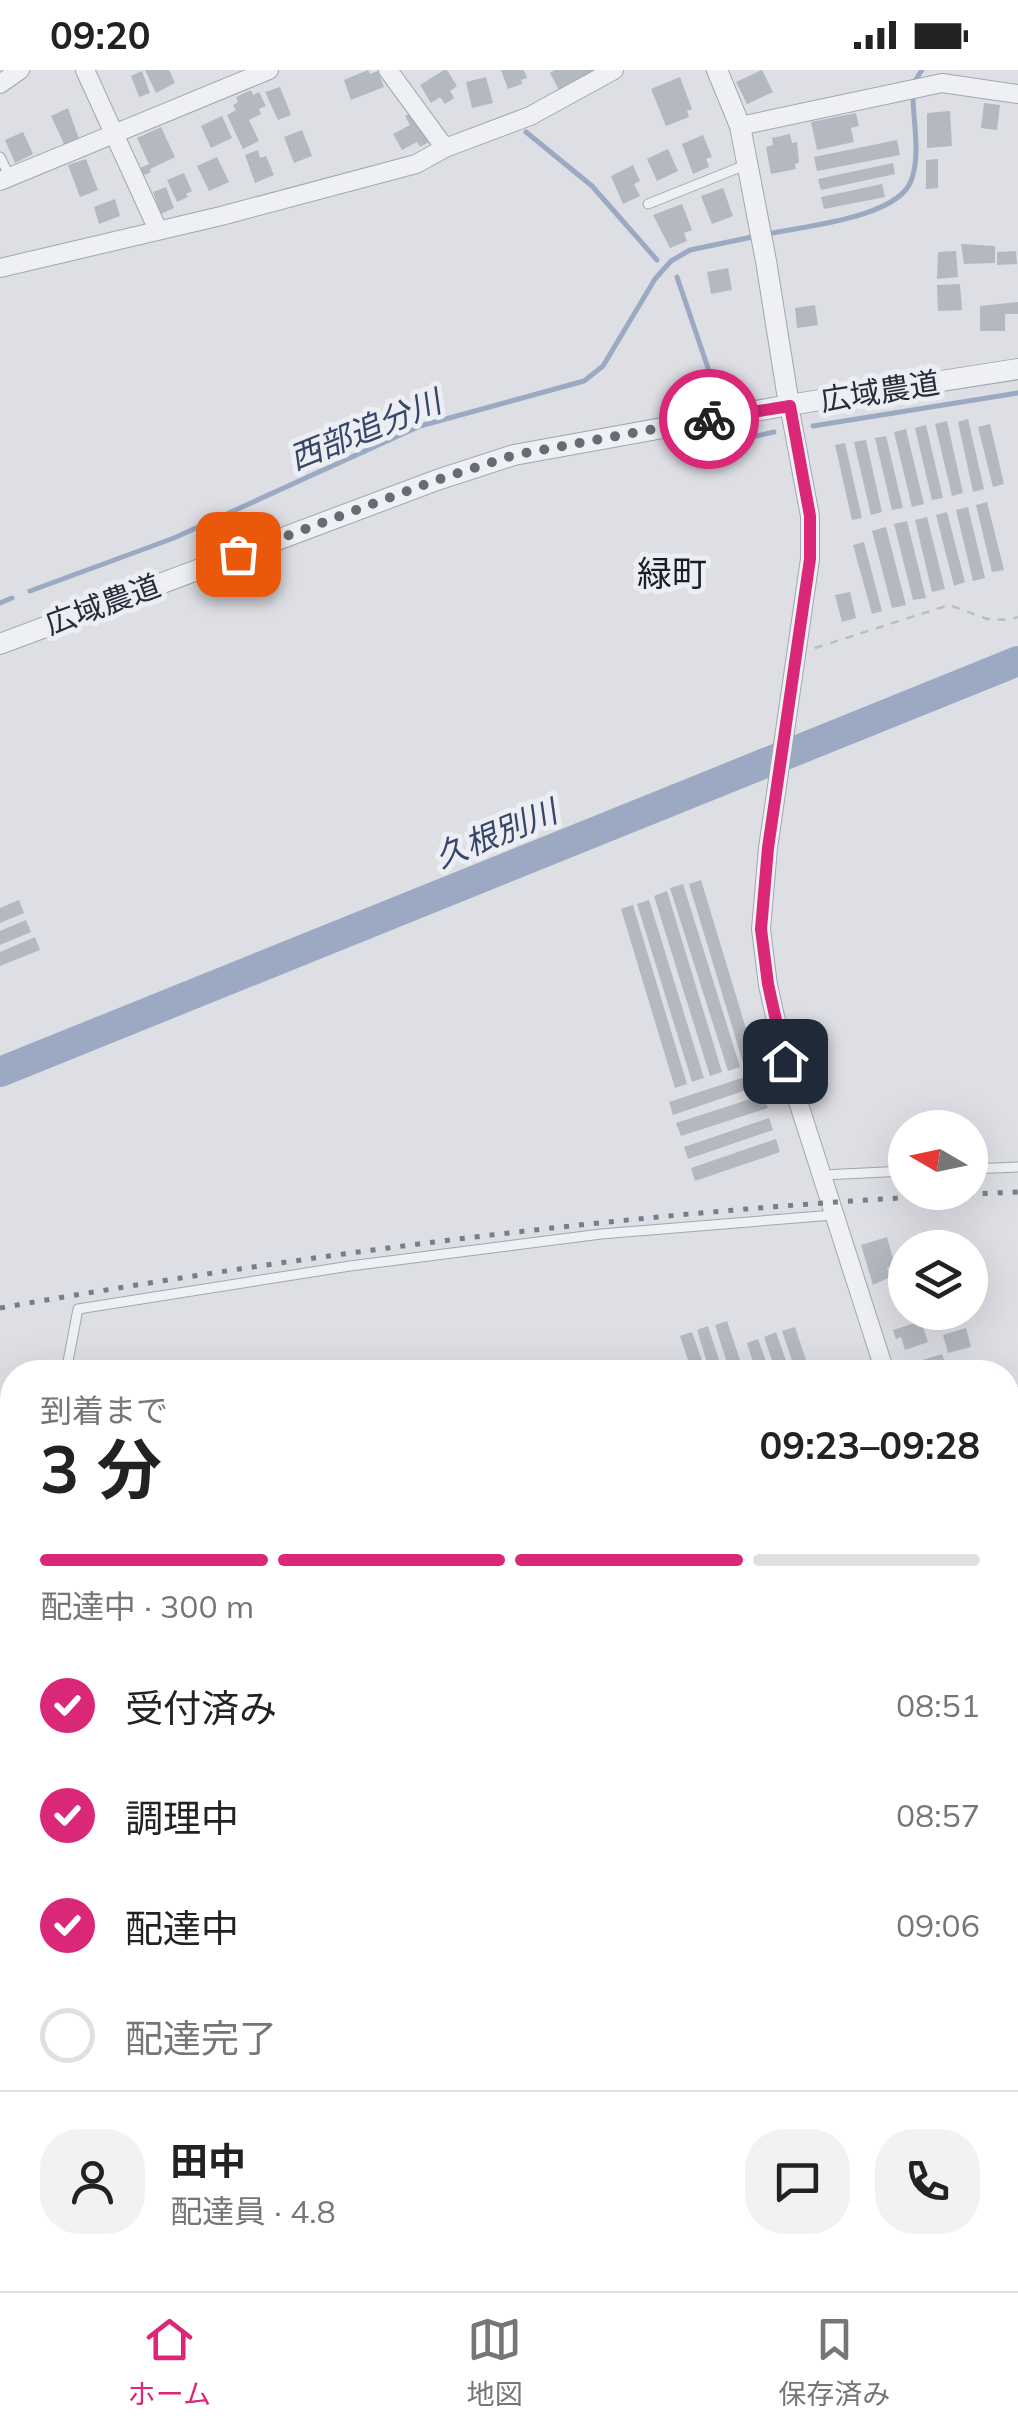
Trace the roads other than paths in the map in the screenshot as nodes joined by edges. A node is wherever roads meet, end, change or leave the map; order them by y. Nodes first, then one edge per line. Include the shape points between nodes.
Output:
1 (20, 70) edge
2 (85, 70) edge
3 (269, 70) edge
4 (388, 70) edge
5 (614, 70) edge
6 (717, 70) edge
7 (0, 84) edge
8 (1018, 94) edge
9 (740, 126) junction
10 (114, 134) junction
11 (445, 148) junction
12 (0, 157) edge
13 (748, 164) junction
14 (5, 179) edge
15 (648, 204) dead end
16 (158, 230) junction
17 (0, 268) edge
18 (1018, 370) edge
19 (790, 406) junction
20 (0, 644) edge
21 (1018, 1167) edge
22 (988, 1168) edge
23 (888, 1172) edge
24 (823, 1174) junction
25 (836, 1214) junction
26 (68, 1360) edge
27 (881, 1360) edge

1 - 7 street
2 - 10 street
3 - 10 street
4 - 11 street
5 - 11 street via 530,116
6 - 9 street
8 - 9 street via 942,83
9 - 13 street
10 - 14 street
10 - 16 street
11 - 16 street via 380,175
12 - 14 lane
13 - 15 lane
13 - 19 street
16 - 17 street
18 - 19 street, 広域農道
19 - 20 street, 広域農道 via 514,455
19 - 24 street via 810,516 810,559 761,929 785,1061
21 - 22 lane
23 - 24 lane
24 - 25 street
25 - 26 lane via 601,1234 78,1308
25 - 27 street

